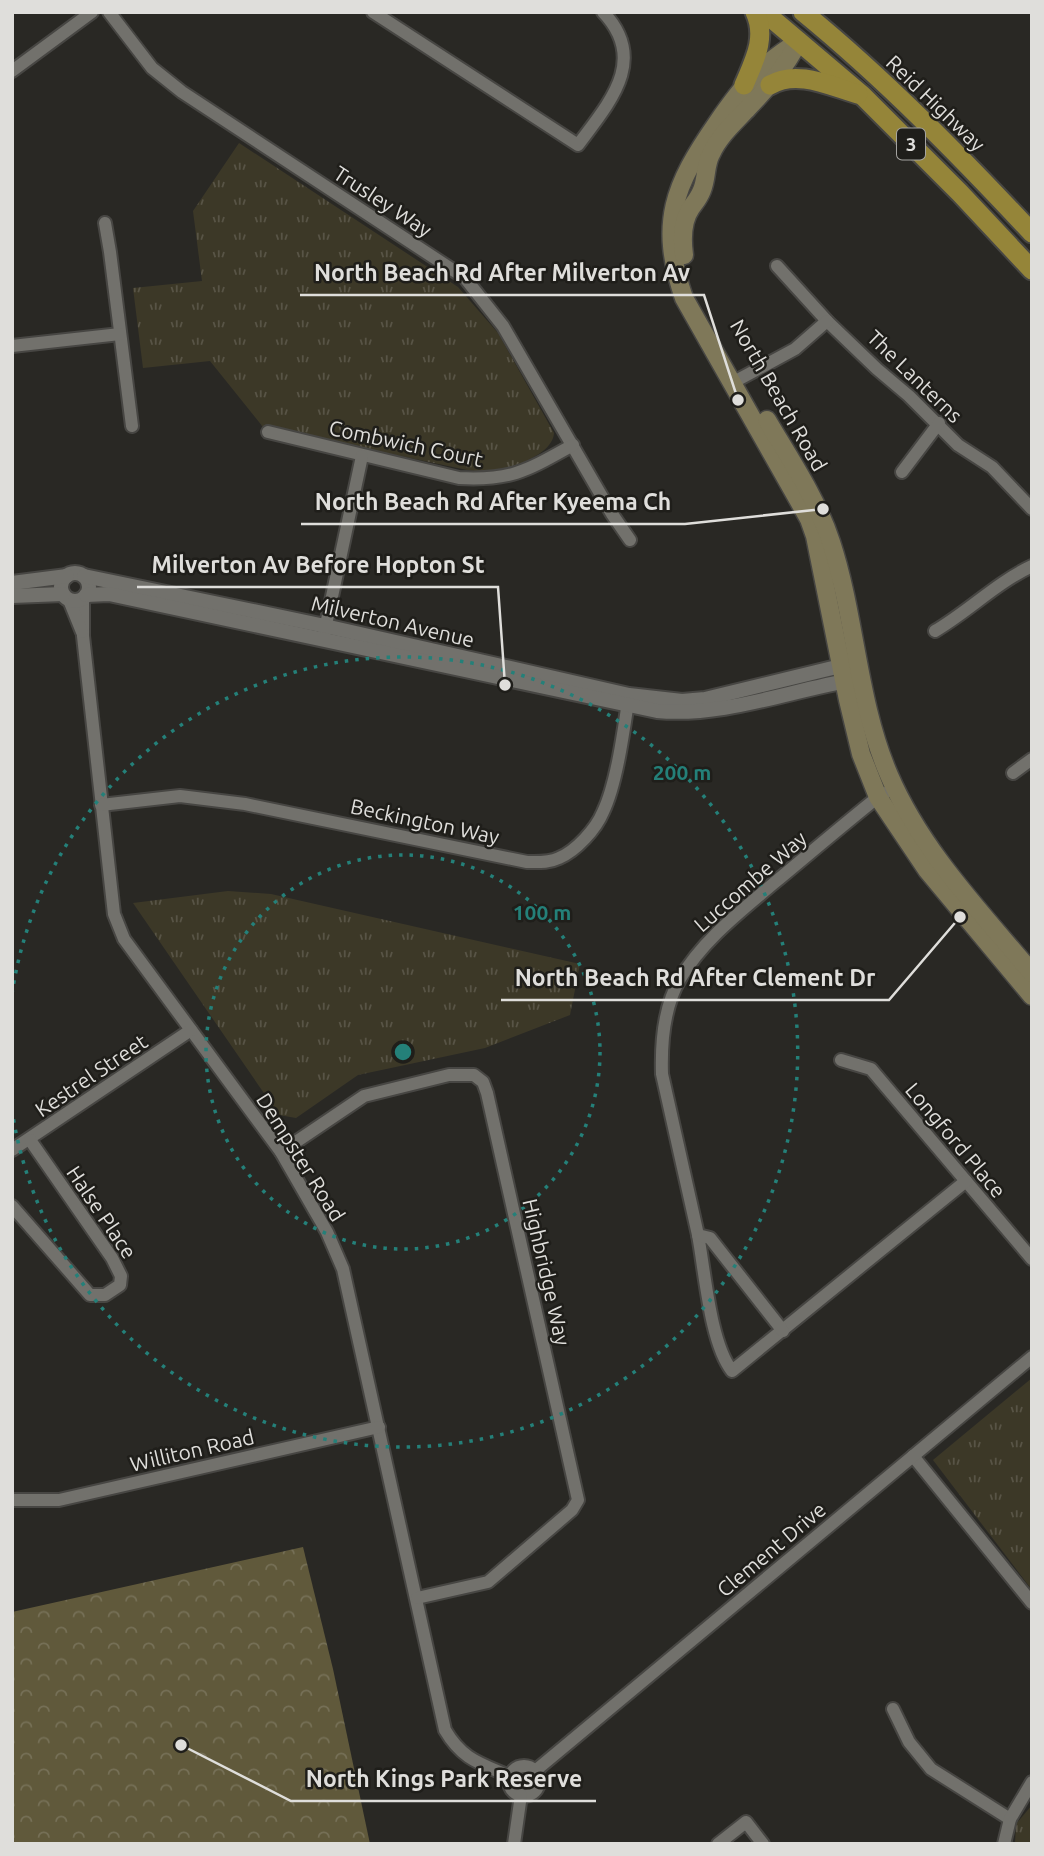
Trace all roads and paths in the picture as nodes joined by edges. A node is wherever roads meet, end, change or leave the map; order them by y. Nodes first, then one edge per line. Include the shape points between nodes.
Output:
1 (92, 12) edge
2 (109, 12) edge
3 (373, 12) edge
4 (603, 12) edge
5 (755, 12) edge
6 (764, 12) edge
7 (782, 12) edge
8 (803, 12) edge
9 (799, 41) junction
10 (863, 64) junction
11 (12, 71) edge
12 (744, 85) junction
13 (770, 85) junction
14 (862, 95) junction
15 (105, 223) dead end
16 (1032, 233) edge
17 (776, 266) dead end
18 (1032, 270) edge
19 (827, 321) junction
20 (120, 334) junction
21 (12, 346) edge
22 (737, 380) junction
23 (939, 423) junction
24 (132, 426) dead end
25 (268, 432) dead end
26 (573, 445) junction
27 (362, 456) junction
28 (902, 472) dead end
29 (1032, 509) edge
30 (630, 540) dead end
31 (1032, 566) edge
32 (67, 576) junction
33 (84, 576) junction
34 (12, 583) edge
35 (12, 596) edge
36 (75, 597) junction
37 (935, 631) dead end
38 (324, 633) junction
39 (850, 672) junction
40 (629, 700) junction
41 (1032, 759) edge
42 (1013, 773) dead end
43 (895, 789) junction
44 (878, 797) junction
45 (101, 805) junction
46 (1032, 973) edge
47 (1032, 996) edge
48 (191, 1030) junction
49 (841, 1060) dead end
50 (30, 1140) junction
51 (12, 1150) edge
52 (281, 1152) junction
53 (966, 1181) junction
54 (12, 1206) edge
55 (698, 1235) junction
56 (1032, 1259) edge
57 (783, 1331) junction
58 (1032, 1357) edge
59 (379, 1427) junction
60 (912, 1457) junction
61 (12, 1500) edge
62 (417, 1598) junction
63 (1032, 1603) edge
64 (893, 1709) dead end
65 (535, 1771) junction
66 (509, 1776) junction
67 (1032, 1782) edge
68 (521, 1796) junction
69 (1010, 1819) junction
70 (514, 1844) edge
71 (718, 1844) edge
72 (764, 1844) edge
73 (1004, 1844) edge

1 - 11 street
2 - 26 street, Trusley Way via 152,68 182,92 465,278 503,326
3 - 4 street via 578,145 621,82 625,55 616,26
5 - 12 highway via 761,31 759,48
6 - 9 highway, 3
7 - 9 highway
8 - 10 highway, Reid Highway / 3
9 - 10 highway
9 - 12 main road, North Beach Road via 769,60
9 - 13 main road, North Beach Road
9 - 14 highway, 3
10 - 16 highway, Reid Highway / 3
12 - 22 main road, North Beach Road via 685,173 671,231 673,262 684,298
13 - 14 highway via 801,78
13 - 22 main road, North Beach Road via 712,152 703,189 689,210 682,237 687,274
14 - 18 highway, 3
15 - 20 street
17 - 19 street, The Lanterns
19 - 22 street via 794,349
19 - 23 street, The Lanterns
20 - 21 street
20 - 24 street
22 - 39 main road, North Beach Road via 809,519
23 - 28 street
23 - 29 street, The Lanterns via 958,445 992,467
25 - 27 street, Combwich Court
26 - 27 street, Combwich Court via 524,472 489,480 459,478
26 - 30 street, Trusley Way
27 - 38 street
31 - 37 street
32 - 33 street, Milverton Avenue
32 - 34 street
32 - 36 street via 61,584
33 - 36 street via 89,586
33 - 38 street, Milverton Avenue
35 - 36 street, Milverton Avenue
36 - 38 street, Milverton Avenue via 108,594
36 - 45 street, Dempster Road
38 - 40 street, Milverton Avenue
39 - 40 street, Milverton Avenue via 705,699
39 - 43 main road, North Beach Road
39 - 44 main road, North Beach Road via 861,754
40 - 45 street, Beckington Way via 603,813 573,849 541,863 211,799 180,796
41 - 42 street
43 - 44 street, Luccombe Way
43 - 46 main road, North Beach Road via 930,847
44 - 47 main road, North Beach Road via 927,870
44 - 55 street, Luccombe Way via 726,924 679,981 665,1026 662,1074
45 - 48 street, Dempster Road via 114,914 124,939
48 - 50 street, Kestrel Street
48 - 52 street, Dempster Road
49 - 53 street, Longford Place via 870,1069
50 - 51 street, Kestrel Street
50 - 54 street, Halse Place via 111,1258 121,1276 120,1286 104,1296 90,1295
52 - 59 street, Dempster Road via 343,1269
52 - 62 street, Highbridge Way via 364,1096 449,1075 474,1075 487,1093 578,1500 488,1582
53 - 56 street, Longford Place
53 - 57 street, Luccombe Way
55 - 57 street via 710,1238
55 - 57 street, Luccombe Way via 717,1340 732,1371
58 - 60 street, Clement Drive
59 - 61 street, Williton Road via 59,1500
59 - 62 street, Dempster Road
60 - 63 street
60 - 65 street, Clement Drive
62 - 66 street, Dempster Road via 445,1730 454,1745 476,1763
64 - 69 street via 909,1742 931,1769
65 - 66 street, Clement Drive via 518,1767
65 - 68 street, Clement Drive via 537,1788
66 - 68 street via 509,1786
67 - 69 street
68 - 70 street, Clement Drive
69 - 73 street
71 - 72 street via 746,1822

